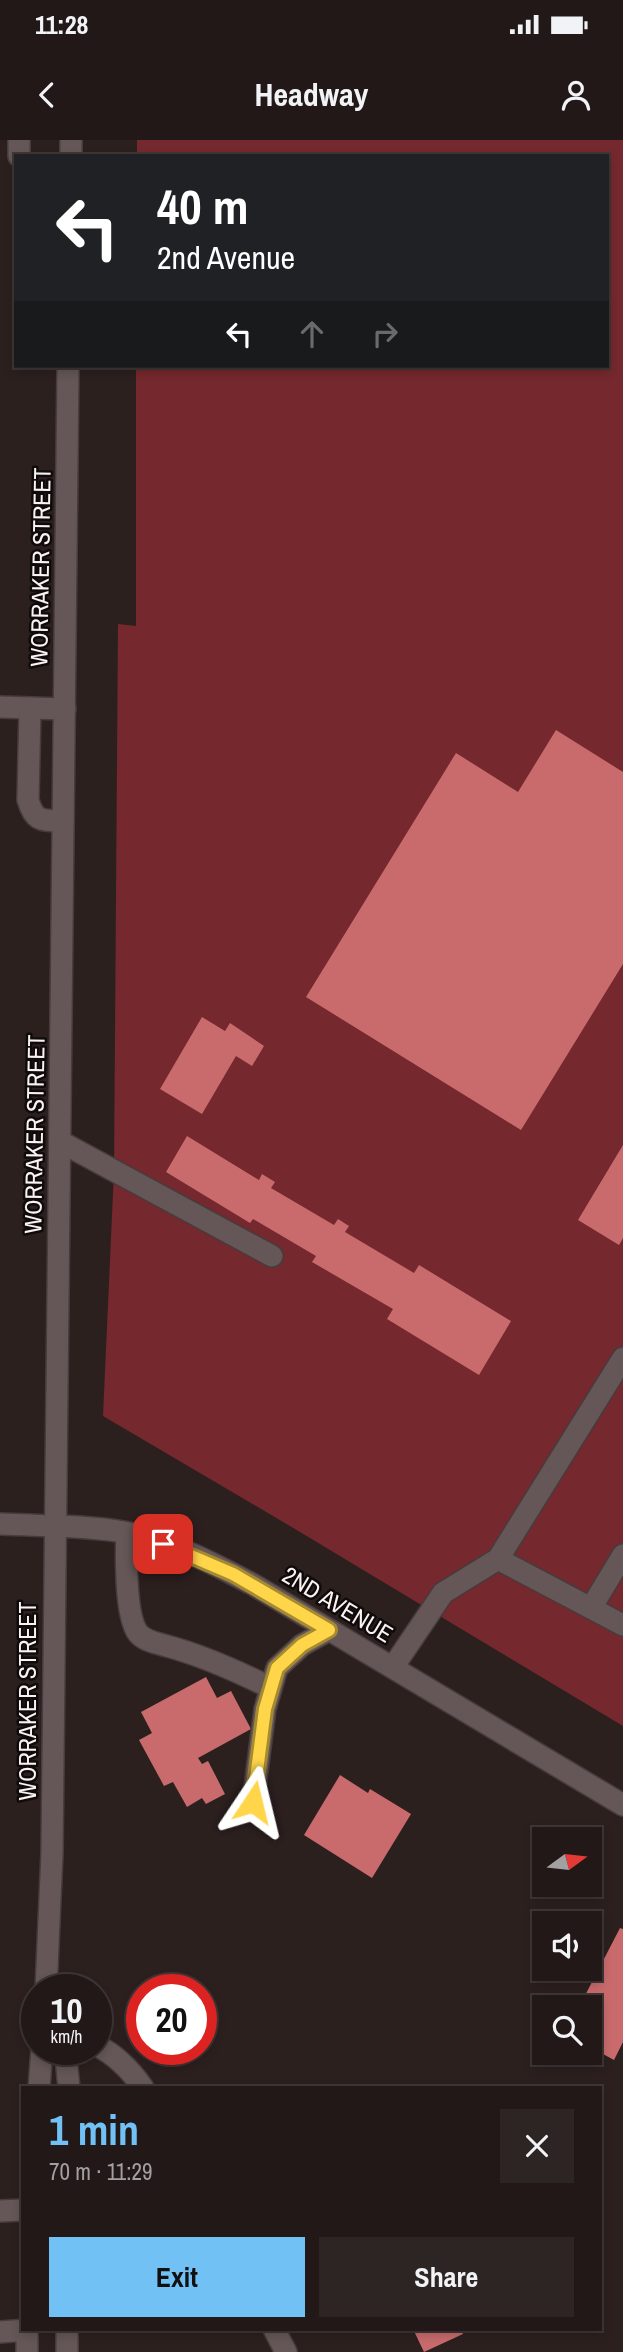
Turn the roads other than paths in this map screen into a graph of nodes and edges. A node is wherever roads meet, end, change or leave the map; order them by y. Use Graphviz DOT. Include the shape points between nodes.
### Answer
graph roads {
  1 [pos="68,368"];
  2 [pos="0,707"];
  3 [pos="30,708"];
  4 [pos="65,709"];
  5 [pos="63,821"];
  6 [pos="61,1142"];
  7 [pos="272,1256"];
  8 [pos="623,1358"];
  9 [pos="0,1524"];
  10 [pos="54,1527"];
  11 [pos="127,1533"];
  12 [pos="623,1555"];
  13 [pos="498,1559"];
  14 [pos="591,1608"];
  15 [pos="623,1625"];
  16 [pos="329,1630"];
  17 [pos="393,1667"];
  18 [pos="271,1688"];
  19 [pos="253,1802"];
  20 [pos="623,1805"];
  21 [pos="51,1903"];
  22 [pos="47,1974"];
  23 [pos="58,1974"];
  24 [pos="112,2055"];
  25 [pos="41,2065"];
  26 [pos="67,2065"];
  27 [pos="39,2086"];
  28 [pos="69,2086"];
  29 [pos="142,2086"];
  30 [pos="21,2210"];
  31 [pos="0,2211"];
  32 [pos="21,2330"];
  33 [pos="27,2331"];
  34 [pos="67,2331"];
  35 [pos="275,2331"];
  36 [pos="0,2332"];
  37 [pos="27,2352"];
  38 [pos="67,2352"];
  39 [pos="286,2352"];
  1 -- 4 [label="street, WORRAKER STREET"];
  2 -- 3 [label="street"];
  3 -- 4 [label="street"];
  3 -- 5 [label="street" via="28,800 40,820"];
  4 -- 5 [label="street, WORRAKER STREET"];
  5 -- 6 [label="street, WORRAKER STREET"];
  6 -- 7 [label="street"];
  6 -- 10 [label="street, WORRAKER STREET"];
  8 -- 13 [label="street"];
  9 -- 10 [label="street, 2ND AVENUE"];
  10 -- 11 [label="street, 2ND AVENUE"];
  10 -- 21 [label="street, WORRAKER STREET"];
  11 -- 16 [label="street, 2ND AVENUE" via="213,1563"];
  11 -- 18 [label="street" via="125,1570 137,1633"];
  12 -- 14 [label="street"];
  13 -- 14 [label="street"];
  13 -- 17 [label="street" via="443,1593"];
  14 -- 15 [label="street"];
  16 -- 17 [label="street, 2ND AVENUE"];
  16 -- 18 [label="street" via="302,1645 277,1668"];
  17 -- 20 [label="street, 2ND AVENUE"];
  18 -- 19 [label="street"];
  21 -- 22 [label="street, WORRAKER STREET"];
  21 -- 23 [label="street, WORRAKER STREET"];
  24 -- 29 [label="street"];
  25 -- 27 [label="street"];
  26 -- 28 [label="street"];
  30 -- 31 [label="street"];
  32 -- 36 [label="street"];
  33 -- 37 [label="street"];
  34 -- 38 [label="street"];
  35 -- 39 [label="street"];
}
